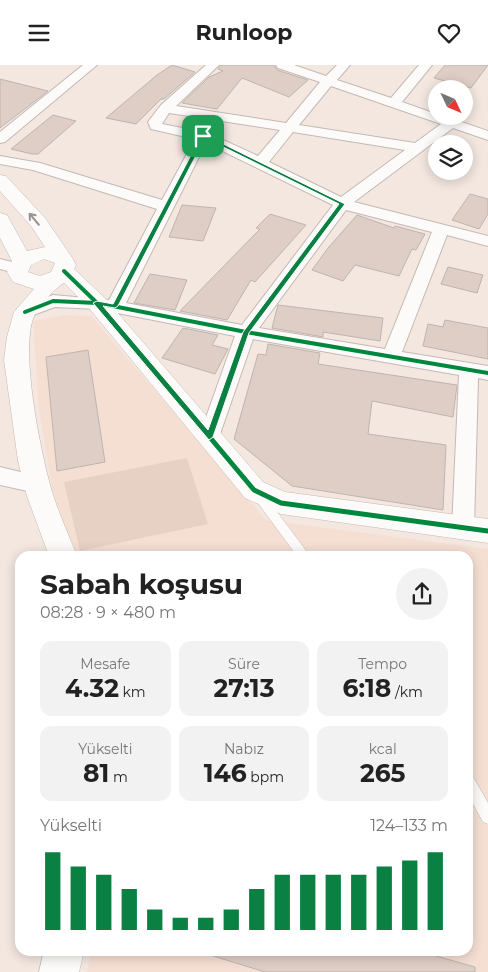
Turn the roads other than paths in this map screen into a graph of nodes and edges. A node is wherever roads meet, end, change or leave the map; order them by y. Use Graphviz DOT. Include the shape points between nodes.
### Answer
graph roads {
  1 [pos="91,65"];
  2 [pos="213,65"];
  3 [pos="282,65"];
  4 [pos="344,65"];
  5 [pos="426,65"];
  6 [pos="328,81"];
  7 [pos="393,103"];
  8 [pos="166,108"];
  9 [pos="428,115"];
  10 [pos="447,125"];
  11 [pos="456,125"];
  12 [pos="289,127"];
  13 [pos="203,136"];
  14 [pos="488,136"];
  15 [pos="0,139"];
  16 [pos="417,148"];
  17 [pos="0,160"];
  18 [pos="260,163"];
  19 [pos="0,181"];
  20 [pos="342,204"];
  21 [pos="167,207"];
  22 [pos="0,219"];
  23 [pos="441,229"];
  24 [pos="488,241"];
  25 [pos="15,268"];
  26 [pos="60,270"];
  27 [pos="106,305"];
  28 [pos="25,312"];
  29 [pos="246,332"];
  30 [pos="391,357"];
  31 [pos="479,371"];
  32 [pos="209,437"];
  33 [pos="0,476"];
  34 [pos="37,484"];
  35 [pos="254,490"];
  36 [pos="463,528"];
  37 [pos="488,531"];
  38 [pos="61,551"];
  39 [pos="300,551"];
  40 [pos="473,791"];
  41 [pos="488,817"];
  42 [pos="63,956"];
  43 [pos="59,972"];
  1 -- 15 [label="street"];
  2 -- 8 [label="street"];
  3 -- 6 [label="street"];
  4 -- 6 [label="street"];
  5 -- 7 [label="street"];
  6 -- 7 [label="street"];
  6 -- 12 [label="street"];
  7 -- 9 [label="street"];
  8 -- 12 [label="street"];
  8 -- 13 [label="street" via="156,125 162,129"];
  10 -- 16 [label="street"];
  11 -- 14 [label="street"];
  12 -- 16 [label="street"];
  12 -- 18 [label="street"];
  13 -- 18 [label="street"];
  13 -- 21 [label="street"];
  16 -- 20 [label="street"];
  17 -- 21 [label="street" via="35,165"];
  18 -- 20 [label="street"];
  26 -- 19 [label="street, one-way" via="38,223"];
  20 -- 23 [label="street"];
  20 -- 29 [label="street"];
  21 -- 27 [label="street"];
  22 -- 25 [label="street"];
  23 -- 24 [label="street"];
  23 -- 30 [label="street"];
  25 -- 26 [label="street" via="36,283"];
  25 -- 26 [label="street" via="40,253 51,253"];
  25 -- 28 [label="street"];
  26 -- 27 [label="street"];
  26 -- 28 [label="street"];
  27 -- 28 [label="street" via="53,301"];
  27 -- 29 [label="street"];
  27 -- 32 [label="street"];
  28 -- 34 [label="street" via="16,360"];
  29 -- 30 [label="street"];
  29 -- 32 [label="street"];
  30 -- 31 [label="street"];
  31 -- 36 [label="street"];
  32 -- 35 [label="street"];
  33 -- 34 [label="street"];
  34 -- 38 [label="street"];
  35 -- 36 [label="street" via="281,503"];
  35 -- 39 [label="lane"];
  36 -- 37 [label="street"];
  40 -- 41 [label="lane"];
  42 -- 43 [label="street"];
}
